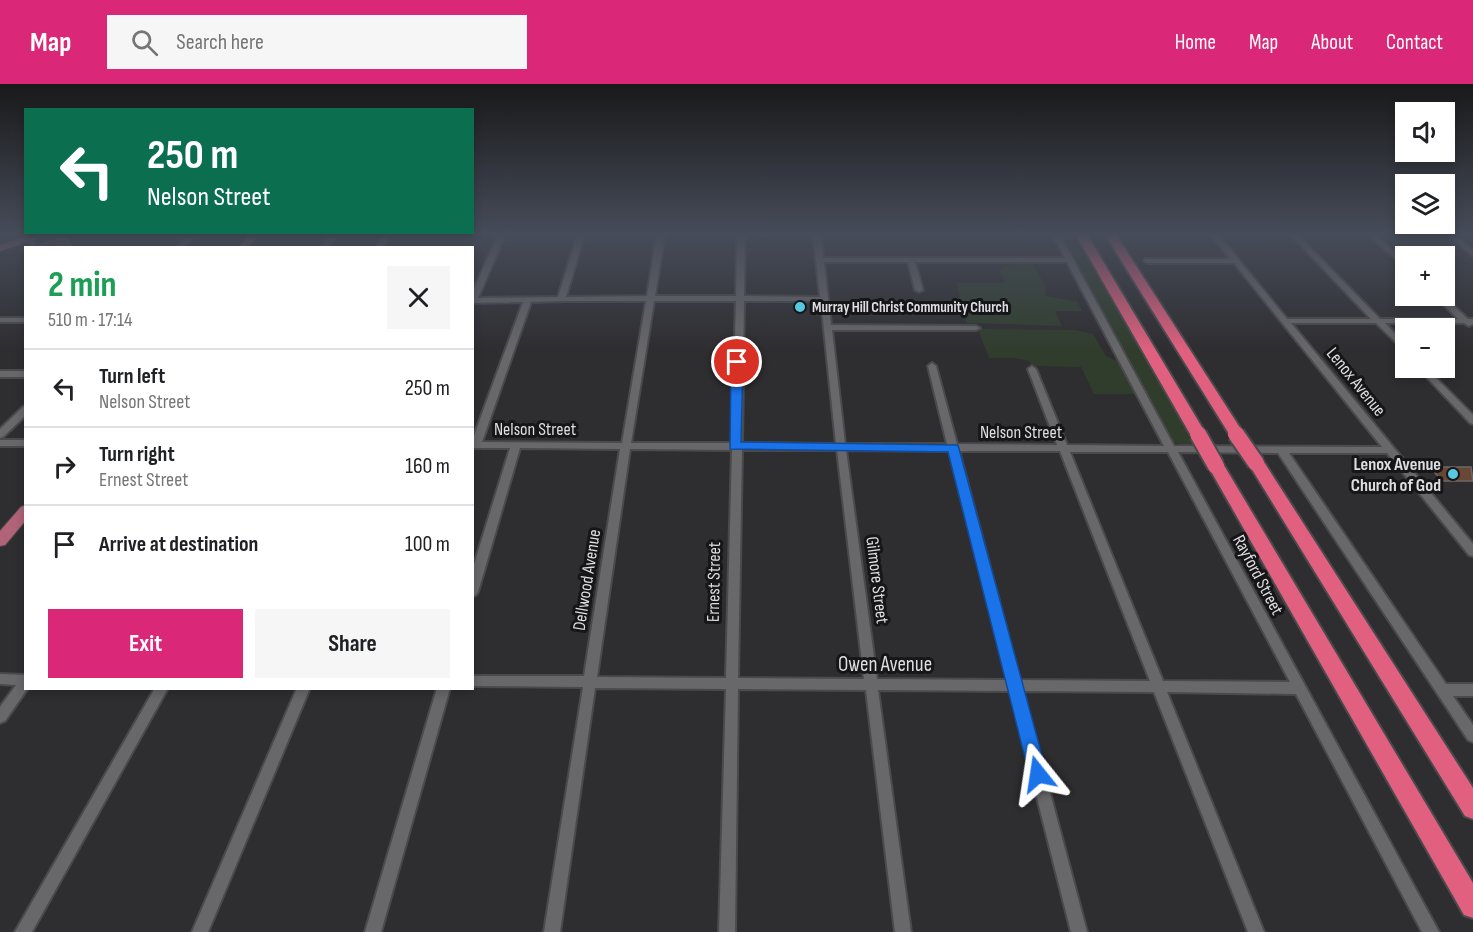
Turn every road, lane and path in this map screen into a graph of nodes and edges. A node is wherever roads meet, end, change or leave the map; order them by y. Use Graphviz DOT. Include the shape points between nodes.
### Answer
graph roads {
  1 [pos="486,273"];
  2 [pos="570,273"];
  3 [pos="654,273"];
  4 [pos="740,273"];
  5 [pos="822,273"];
  6 [pos="914,273"];
  7 [pos="1076,273"];
  8 [pos="1134,273"];
  9 [pos="1136,273"];
  10 [pos="1245,273"];
  11 [pos="1330,273"];
  12 [pos="1101,274"];
  13 [pos="1143,287"];
  14 [pos="919,290"];
  15 [pos="650,298"];
  16 [pos="739,298"];
  17 [pos="474,299"];
  18 [pos="825,299"];
  19 [pos="561,300"];
  20 [pos="474,301"];
  21 [pos="527,301"];
  22 [pos="1451,306"];
  23 [pos="0,320"];
  24 [pos="24,320"];
  25 [pos="1285,321"];
  26 [pos="1377,321"];
  27 [pos="1471,323"];
  28 [pos="828,327"];
  29 [pos="976,328"];
  30 [pos="1395,339"];
  31 [pos="932,366"];
  32 [pos="1032,369"];
  33 [pos="0,374"];
  34 [pos="24,374"];
  35 [pos="1432,378"];
  36 [pos="24,411"];
  37 [pos="1473,421"];
  38 [pos="0,435"];
  39 [pos="0,443"];
  40 [pos="24,443"];
  41 [pos="474,445"];
  42 [pos="516,445"];
  43 [pos="626,445"];
  44 [pos="735,446"];
  45 [pos="841,447"];
  46 [pos="953,448"];
  47 [pos="1062,448"];
  48 [pos="1170,448"];
  49 [pos="1281,449"];
  50 [pos="1390,450"];
  51 [pos="24,512"];
  52 [pos="0,541"];
  53 [pos="1473,552"];
  54 [pos="474,585"];
  55 [pos="0,679"];
  56 [pos="24,680"];
  57 [pos="474,681"];
  58 [pos="590,682"];
  59 [pos="24,683"];
  60 [pos="731,683"];
  61 [pos="872,683"];
  62 [pos="1014,684"];
  63 [pos="1158,687"];
  64 [pos="1298,688"];
  65 [pos="161,690"];
  66 [pos="303,690"];
  67 [pos="443,690"];
  68 [pos="1442,690"];
  69 [pos="1473,690"];
  70 [pos="0,717"];
  71 [pos="1473,736"];
  72 [pos="1473,808"];
  73 [pos="1473,906"];
  74 [pos="23,932"];
  75 [pos="200,932"];
  76 [pos="373,932"];
  77 [pos="552,932"];
  78 [pos="727,932"];
  79 [pos="903,932"];
  80 [pos="1079,932"];
  81 [pos="1256,932"];
  82 [pos="1431,932"];
  1 -- 17 [label="street"];
  2 -- 19 [label="street"];
  3 -- 15 [label="street, Dellwood Avenue"];
  4 -- 16 [label="street, Ernest Street"];
  5 -- 18 [label="street, Gilmore Street"];
  6 -- 14 [label="street"];
  7 -- 48 [label="street, Rayford Street"];
  8 -- 13 [label="highway"];
  9 -- 13 [label="highway"];
  10 -- 25 [label="street, Lenox Avenue"];
  11 -- 26 [label="street"];
  12 -- 73 [label="highway, bridge"];
  13 -- 72 [label="highway, bridge"];
  15 -- 16 [label="street"];
  15 -- 19 [label="street"];
  15 -- 43 [label="street, Dellwood Avenue"];
  16 -- 18 [label="street"];
  16 -- 44 [label="street, Ernest Street"];
  18 -- 28 [label="street, Gilmore Street"];
  19 -- 21 [label="street"];
  20 -- 21 [label="street"];
  21 -- 41 [label="street"];
  22 -- 27 [label="street"];
  23 -- 24 [label="street"];
  25 -- 26 [label="street"];
  25 -- 50 [label="street, Lenox Avenue"];
  26 -- 27 [label="street"];
  26 -- 30 [label="street"];
  28 -- 29 [label="street"];
  28 -- 45 [label="street, Gilmore Street"];
  31 -- 46 [label="street"];
  32 -- 47 [label="street"];
  33 -- 34 [label="street"];
  35 -- 37 [label="street"];
  36 -- 38 [label="street"];
  39 -- 40 [label="street"];
  41 -- 42 [label="street, Nelson Street"];
  42 -- 43 [label="street, Nelson Street"];
  42 -- 54 [label="street"];
  43 -- 44 [label="street, Nelson Street"];
  43 -- 58 [label="street, Dellwood Avenue"];
  44 -- 45 [label="street, Nelson Street"];
  44 -- 60 [label="street, Ernest Street"];
  45 -- 46 [label="street, Nelson Street"];
  45 -- 61 [label="street, Gilmore Street"];
  46 -- 47 [label="street, Nelson Street"];
  46 -- 62 [label="street"];
  47 -- 48 [label="street, Nelson Street"];
  47 -- 63 [label="street"];
  48 -- 49 [label="street, Nelson Street"];
  48 -- 64 [label="street, Rayford Street"];
  49 -- 50 [label="street, Nelson Street"];
  49 -- 68 [label="street"];
  50 -- 53 [label="street, Lenox Avenue"];
  51 -- 52 [label="main road"];
  55 -- 56 [label="street"];
  57 -- 58 [label="street, Owen Avenue"];
  58 -- 60 [label="street, Owen Avenue"];
  58 -- 77 [label="street, Dellwood Avenue"];
  59 -- 70 [label="street"];
  60 -- 61 [label="street, Owen Avenue"];
  60 -- 78 [label="street, Ernest Street"];
  61 -- 62 [label="street, Owen Avenue"];
  61 -- 79 [label="street, Gilmore Street"];
  62 -- 63 [label="street, Owen Avenue"];
  62 -- 80 [label="street"];
  63 -- 64 [label="street, Owen Avenue"];
  63 -- 81 [label="street"];
  64 -- 82 [label="street, Rayford Street"];
  65 -- 74 [label="street"];
  66 -- 75 [label="street"];
  67 -- 76 [label="street"];
  68 -- 69 [label="street"];
  68 -- 71 [label="street"];
}
